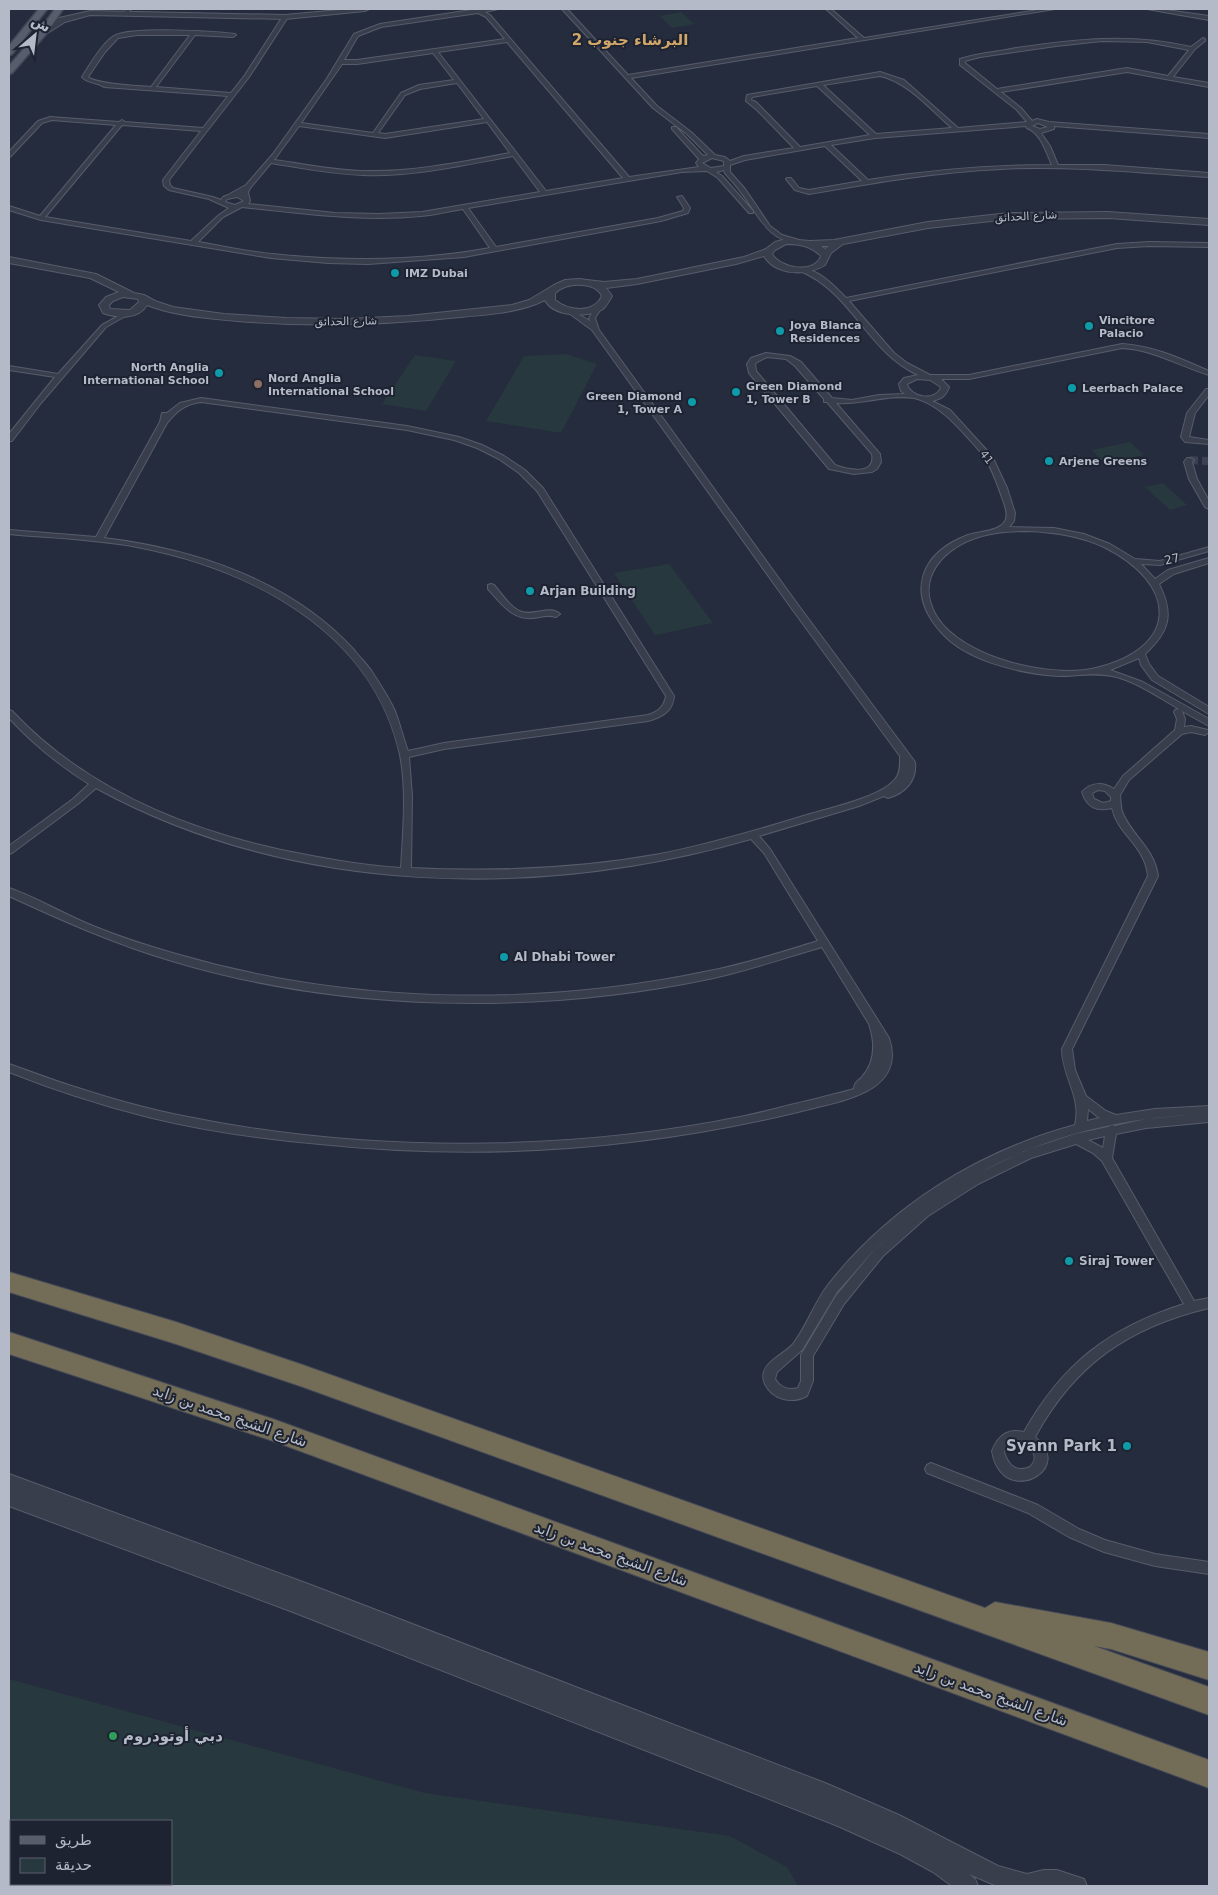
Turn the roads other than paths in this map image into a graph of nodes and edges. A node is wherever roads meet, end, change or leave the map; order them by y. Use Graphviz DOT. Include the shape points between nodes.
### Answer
graph roads {
  1 [pos="44,9"];
  2 [pos="59,9"];
  3 [pos="82,9"];
  4 [pos="365,9"];
  5 [pos="564,9"];
  6 [pos="828,9"];
  7 [pos="1052,9"];
  8 [pos="1150,9"];
  9 [pos="127,11"];
  10 [pos="491,11"];
  11 [pos="104,13"];
  12 [pos="285,17"];
  13 [pos="1209,18"];
  14 [pos="43,32"];
  15 [pos="193,34"];
  16 [pos="233,35"];
  17 [pos="862,39"];
  18 [pos="508,40"];
  19 [pos="1203,40"];
  20 [pos="1192,49"];
  21 [pos="435,50"];
  22 [pos="9,52"];
  23 [pos="340,62"];
  24 [pos="9,70"];
  25 [pos="627,77"];
  26 [pos="1170,77"];
  27 [pos="458,81"];
  28 [pos="818,84"];
  29 [pos="1209,85"];
  30 [pos="153,88"];
  31 [pos="997,91"];
  32 [pos="232,95"];
  33 [pos="655,107"];
  34 [pos="1019,109"];
  35 [pos="490,120"];
  36 [pos="122,122"];
  37 [pos="298,124"];
  38 [pos="1047,126"];
  39 [pos="1032,127"];
  40 [pos="956,129"];
  41 [pos="205,130"];
  42 [pos="374,135"];
  43 [pos="875,136"];
  44 [pos="1209,136"];
  45 [pos="826,144"];
  46 [pos="1048,146"];
  47 [pos="798,148"];
  48 [pos="515,154"];
  49 [pos="9,155"];
  50 [pos="713,156"];
  51 [pos="271,161"];
  52 [pos="700,161"];
  53 [pos="726,163"];
  54 [pos="1055,166"];
  55 [pos="706,169"];
  56 [pos="682,170"];
  57 [pos="783,172"];
  58 [pos="1209,175"];
  59 [pos="627,179"];
  60 [pos="866,182"];
  61 [pos="248,186"];
  62 [pos="545,194"];
  63 [pos="677,194"];
  64 [pos="201,196"];
  65 [pos="229,196"];
  66 [pos="243,202"];
  67 [pos="223,204"];
  68 [pos="9,208"];
  69 [pos="465,208"];
  70 [pos="221,216"];
  71 [pos="41,218"];
  72 [pos="1209,222"];
  73 [pos="844,241"];
  74 [pos="797,242"];
  75 [pos="193,243"];
  76 [pos="811,244"];
  77 [pos="1209,245"];
  78 [pos="771,249"];
  79 [pos="495,250"];
  80 [pos="825,254"];
  81 [pos="9,260"];
  82 [pos="736,261"];
  83 [pos="772,262"];
  84 [pos="820,264"];
  85 [pos="800,269"];
  86 [pos="821,278"];
  87 [pos="107,282"];
  88 [pos="631,282"];
  89 [pos="593,284"];
  90 [pos="550,292"];
  91 [pos="130,294"];
  92 [pos="608,296"];
  93 [pos="110,298"];
  94 [pos="143,299"];
  95 [pos="844,300"];
  96 [pos="523,305"];
  97 [pos="556,306"];
  98 [pos="599,307"];
  99 [pos="169,308"];
  100 [pos="106,311"];
  101 [pos="569,311"];
  102 [pos="130,313"];
  103 [pos="104,326"];
  104 [pos="596,330"];
  105 [pos="903,364"];
  106 [pos="9,368"];
  107 [pos="1209,373"];
  108 [pos="60,376"];
  109 [pos="930,377"];
  110 [pos="970,377"];
  111 [pos="905,382"];
  112 [pos="1209,391"];
  113 [pos="943,393"];
  114 [pos="913,396"];
  115 [pos="879,397"];
  116 [pos="922,398"];
  117 [pos="827,400"];
  118 [pos="852,402"];
  119 [pos="947,412"];
  120 [pos="839,413"];
  121 [pos="9,439"];
  122 [pos="1209,442"];
  123 [pos="1190,460"];
  124 [pos="1209,507"];
  125 [pos="1011,513"];
  126 [pos="1029,528"];
  127 [pos="1004,529"];
  128 [pos="9,534"];
  129 [pos="99,539"];
  130 [pos="1209,549"];
  131 [pos="1209,560"];
  132 [pos="1133,561"];
  133 [pos="1154,583"];
  134 [pos="490,587"];
  135 [pos="556,614"];
  136 [pos="1141,652"];
  137 [pos="1099,670"];
  138 [pos="1209,710"];
  139 [pos="1178,712"];
  140 [pos="9,713"];
  141 [pos="1207,728"];
  142 [pos="1179,731"];
  143 [pos="403,751"];
  144 [pos="1126,778"];
  145 [pos="98,785"];
  146 [pos="1100,787"];
  147 [pos="1115,798"];
  148 [pos="1098,806"];
  149 [pos="1120,818"];
  150 [pos="757,834"];
  151 [pos="9,851"];
  152 [pos="402,871"];
  153 [pos="9,892"];
  154 [pos="824,943"];
  155 [pos="9,1068"];
  156 [pos="1082,1099"];
  157 [pos="1209,1110"];
  158 [pos="1209,1118"];
  159 [pos="1114,1124"];
  160 [pos="1078,1132"];
  161 [pos="1106,1158"];
  162 [pos="9,1282"];
  163 [pos="1209,1303"];
  164 [pos="1191,1306"];
  165 [pos="9,1343"];
  166 [pos="1027,1439"];
  167 [pos="931,1469"];
  168 [pos="9,1482"];
  169 [pos="9,1498"];
  170 [pos="1209,1568"];
  171 [pos="948,1608"];
  172 [pos="1209,1666"];
  173 [pos="1209,1701"];
  174 [pos="1209,1774"];
  175 [pos="1026,1885"];
  176 [pos="968,1886"];
  177 [pos="1077,1886"];
  1 -- 22 [label="main road"];
  2 -- 14 [label="main road"];
  3 -- 11 [label="street"];
  4 -- 12 [label="street"];
  5 -- 25 [label="street"];
  6 -- 17 [label="street"];
  7 -- 17 [label="street"];
  8 -- 13 [label="street"];
  9 -- 11 [label="street"];
  9 -- 12 [label="street"];
  10 -- 18 [label="street"];
  10 -- 23 [label="street" via="366,30 353,38"];
  11 -- 14 [label="street" via="68,18"];
  12 -- 32 [label="street"];
  14 -- 24 [label="main road"];
  15 -- 16 [label="street"];
  15 -- 30 [label="street"];
  15 -- 30 [label="street" via="120,35 80,78 81,81"];
  17 -- 25 [label="street"];
  18 -- 21 [label="street"];
  18 -- 59 [label="street"];
  19 -- 20 [label="street"];
  20 -- 26 [label="street"];
  20 -- 31 [label="street" via="1149,40 1102,38 966,62 972,72"];
  21 -- 23 [label="street"];
  21 -- 27 [label="street"];
  23 -- 37 [label="street"];
  25 -- 33 [label="street"];
  26 -- 29 [label="street"];
  26 -- 31 [label="street" via="1119,70"];
  27 -- 35 [label="street"];
  27 -- 42 [label="street" via="419,87 403,94"];
  28 -- 40 [label="street" via="888,75 906,86"];
  28 -- 43 [label="street"];
  28 -- 47 [label="street" via="772,92 752,100"];
  30 -- 32 [label="street"];
  31 -- 34 [label="street"];
  32 -- 41 [label="street"];
  33 -- 50 [label="street"];
  33 -- 52 [label="street"];
  34 -- 38 [label="street"];
  34 -- 39 [label="street"];
  35 -- 42 [label="street" via="402,134"];
  35 -- 48 [label="street"];
  36 -- 41 [label="street"];
  36 -- 49 [label="street" via="48,118"];
  36 -- 71 [label="street"];
  37 -- 42 [label="street"];
  37 -- 51 [label="street"];
  38 -- 39 [label="street"];
  38 -- 39 [label="street"];
  38 -- 44 [label="street"];
  38 -- 46 [label="street"];
  39 -- 40 [label="street"];
  39 -- 46 [label="street"];
  40 -- 43 [label="street"];
  41 -- 64 [label="street" via="168,176 166,183 170,189"];
  43 -- 45 [label="street"];
  45 -- 47 [label="street"];
  45 -- 60 [label="street"];
  46 -- 54 [label="street"];
  47 -- 53 [label="street"];
  48 -- 51 [label="street" via="424,170 378,174"];
  48 -- 62 [label="street"];
  50 -- 52 [label="street"];
  50 -- 53 [label="street"];
  51 -- 61 [label="street"];
  52 -- 55 [label="street"];
  52 -- 56 [label="street"];
  53 -- 55 [label="street" via="716,170"];
  53 -- 74 [label="street" via="729,174 772,232"];
  54 -- 58 [label="street"];
  54 -- 60 [label="street" via="947,171"];
  55 -- 56 [label="street"];
  55 -- 78 [label="street" via="720,176 770,233"];
  56 -- 59 [label="street"];
  57 -- 60 [label="street" via="797,189 806,192"];
  59 -- 62 [label="street"];
  61 -- 65 [label="street"];
  61 -- 66 [label="street"];
  62 -- 69 [label="street"];
  63 -- 79 [label="street" via="692,208 686,216"];
  64 -- 65 [label="street"];
  64 -- 67 [label="street"];
  65 -- 66 [label="street"];
  65 -- 67 [label="street"];
  66 -- 67 [label="street"];
  66 -- 69 [label="street" via="357,216 422,214"];
  66 -- 70 [label="street"];
  67 -- 70 [label="street"];
  68 -- 71 [label="street"];
  69 -- 79 [label="street"];
  70 -- 75 [label="street"];
  71 -- 75 [label="street"];
  72 -- 73 [label="street, شارع الحدائق" via="1121,215 1030,215 955,221"];
  73 -- 76 [label="street, شارع الحدائق"];
  73 -- 80 [label="street"];
  74 -- 76 [label="street"];
  74 -- 78 [label="street" via="783,242"];
  75 -- 79 [label="street" via="271,256 348,262 432,259"];
  76 -- 80 [label="street"];
  77 -- 95 [label="street" via="1111,247"];
  78 -- 82 [label="street"];
  78 -- 83 [label="street" via="768,257"];
  80 -- 84 [label="street"];
  81 -- 87 [label="street" via="85,274"];
  82 -- 83 [label="street"];
  82 -- 88 [label="street"];
  83 -- 85 [label="street"];
  84 -- 85 [label="street"];
  84 -- 86 [label="street"];
  85 -- 86 [label="street"];
  86 -- 95 [label="street"];
  87 -- 91 [label="street"];
  87 -- 93 [label="street" via="112,292"];
  88 -- 89 [label="street"];
  88 -- 92 [label="street"];
  89 -- 90 [label="street" via="566,283"];
  89 -- 92 [label="street" via="605,290"];
  90 -- 96 [label="street"];
  90 -- 97 [label="street" via="550,301"];
  91 -- 93 [label="street"];
  91 -- 94 [label="street"];
  92 -- 98 [label="street"];
  93 -- 100 [label="street" via="104,305"];
  94 -- 99 [label="street"];
  94 -- 102 [label="street" via="144,305"];
  95 -- 105 [label="street"];
  96 -- 97 [label="street"];
  96 -- 99 [label="street, شارع الحدائق" via="448,316 345,322 243,318"];
  97 -- 101 [label="street"];
  98 -- 101 [label="street"];
  98 -- 104 [label="street" via="592,318"];
  99 -- 102 [label="street"];
  100 -- 102 [label="street"];
  100 -- 103 [label="street"];
  101 -- 104 [label="street"];
  102 -- 103 [label="street"];
  103 -- 108 [label="street"];
  104 -- 150 [label="street" via="910,762 911,776 902,789"];
  105 -- 109 [label="street"];
  105 -- 111 [label="street"];
  106 -- 108 [label="street"];
  107 -- 110 [label="street" via="1146,349 1118,345"];
  108 -- 121 [label="street"];
  109 -- 110 [label="street"];
  109 -- 111 [label="street" via="916,377"];
  109 -- 113 [label="street" via="942,383"];
  110 -- 113 [label="street"];
  111 -- 114 [label="street" via="905,391"];
  111 -- 115 [label="street"];
  112 -- 122 [label="street" via="1191,413 1185,437"];
  113 -- 116 [label="street"];
  113 -- 119 [label="street"];
  114 -- 115 [label="street"];
  114 -- 116 [label="street"];
  115 -- 118 [label="street"];
  116 -- 119 [label="street"];
  117 -- 118 [label="street"];
  117 -- 120 [label="street"];
  117 -- 120 [label="street" via="798,364 788,357 766,355 751,364 752,371 832,467 857,473 872,468 876,464 876,454"];
  118 -- 120 [label="street"];
  119 -- 125 [label="street, 41" via="993,463"];
  123 -- 124 [label="street" via="1193,479"];
  125 -- 126 [label="street"];
  125 -- 127 [label="street" via="1010,522"];
  126 -- 127 [label="street"];
  126 -- 132 [label="street" via="1086,537"];
  127 -- 137 [label="street" via="958,542 931,566 924,589 926,601 937,622 966,648 1000,663 1039,672"];
  128 -- 129 [label="street"];
  129 -- 143 [label="street" via="204,561 247,577 302,608 347,646 370,674 390,710"];
  129 -- 143 [label="street" via="164,422 175,408 190,401 230,402 448,436 481,447 516,465 545,497 669,693 670,702 659,714 648,718"];
  130 -- 132 [label="street, 27" via="1160,562"];
  131 -- 133 [label="street, 27" via="1171,572"];
  132 -- 133 [label="street"];
  133 -- 136 [label="street" via="1164,605 1164,617 1157,637"];
  134 -- 135 [label="street" via="519,615"];
  136 -- 137 [label="street" via="1129,660"];
  136 -- 138 [label="street" via="1145,665 1155,678"];
  137 -- 141 [label="street" via="1131,680"];
  139 -- 142 [label="street" via="1181,718"];
  140 -- 145 [label="street" via="41,744"];
  141 -- 142 [label="street"];
  142 -- 144 [label="street"];
  143 -- 152 [label="street" via="408,844"];
  144 -- 146 [label="street"];
  144 -- 147 [label="street"];
  145 -- 151 [label="street"];
  145 -- 152 [label="street" via="175,822 232,841 325,862"];
  146 -- 147 [label="street" via="1109,789"];
  146 -- 148 [label="street" via="1092,788 1086,795"];
  147 -- 148 [label="street" via="1106,807"];
  147 -- 149 [label="street"];
  148 -- 149 [label="street"];
  149 -- 156 [label="street" via="1151,860 1153,876 1066,1049 1066,1062"];
  150 -- 152 [label="street" via="665,856 583,868 489,874"];
  150 -- 154 [label="street"];
  153 -- 154 [label="street" via="94,931 194,963 308,986 385,996 522,999 628,989 707,976"];
  154 -- 155 [label="street" via="887,1044 888,1059 877,1079 871,1085 845,1095 680,1133 568,1144 457,1148 289,1137 130,1109"];
  156 -- 159 [label="street"];
  156 -- 160 [label="street" via="1083,1118"];
  157 -- 159 [label="street" via="1156,1113"];
  158 -- 159 [label="street"];
  159 -- 160 [label="street"];
  159 -- 161 [label="street"];
  160 -- 160 [label="street" via="1039,1139 985,1162 902,1216 862,1254 832,1290 796,1349 770,1370 772,1385 788,1394 804,1390 808,1383 807,1355 832,1309 865,1266 920,1215 1001,1166"];
  160 -- 161 [label="street"];
  161 -- 164 [label="street"];
  162 -- 171 [label="highway" via="303,1376"];
  163 -- 164 [label="street"];
  164 -- 166 [label="street" via="1149,1321 1114,1340 1078,1368 1050,1401"];
  165 -- 174 [label="highway, شارع الشيخ محمد بن زايد" via="273,1430"];
  167 -- 170 [label="street" via="1034,1509 1074,1533 1104,1546 1156,1560"];
  168 -- 175 [label="street" via="302,1589 822,1791 910,1830 982,1871"];
  169 -- 176 [label="street" via="292,1603 840,1817 911,1850"];
  171 -- 172 [label="highway" via="1089,1630"];
  171 -- 173 [label="highway"];
  175 -- 177 [label="street" via="1045,1879"];
}
